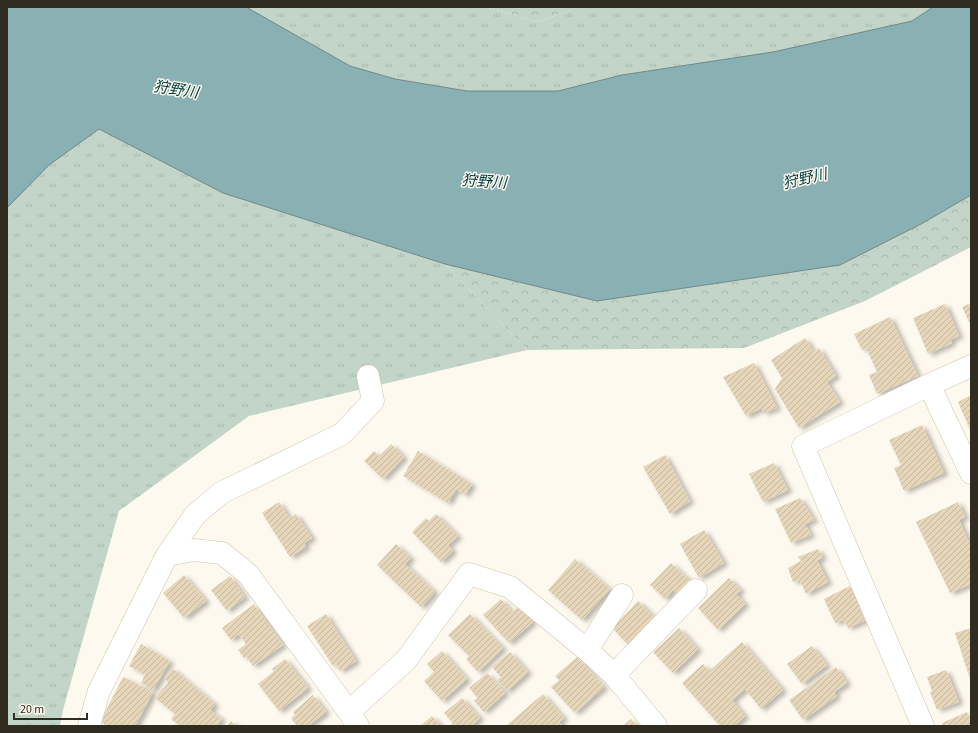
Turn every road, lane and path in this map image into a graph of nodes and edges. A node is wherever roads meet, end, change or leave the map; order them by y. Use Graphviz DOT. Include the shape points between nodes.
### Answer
graph roads {
  1 [pos="971,366"];
  2 [pos="368,376"];
  3 [pos="929,385"];
  4 [pos="971,473"];
  5 [pos="167,555"];
  6 [pos="696,590"];
  7 [pos="622,595"];
  8 [pos="587,650"];
  9 [pos="614,675"];
  10 [pos="354,719"];
  11 [pos="89,726"];
  12 [pos="656,726"];
  13 [pos="923,726"];
  1 -- 3 [label="street"];
  2 -- 5 [label="street" via="373,401 342,434 221,493 195,515"];
  3 -- 4 [label="street"];
  3 -- 13 [label="street" via="803,446"];
  5 -- 10 [label="street" via="194,550 222,553 248,574"];
  5 -- 11 [label="street" via="99,691"];
  6 -- 9 [label="street"];
  7 -- 8 [label="street"];
  8 -- 9 [label="street"];
  8 -- 10 [label="street" via="510,587 469,574 406,660"];
  9 -- 12 [label="street"];
}
